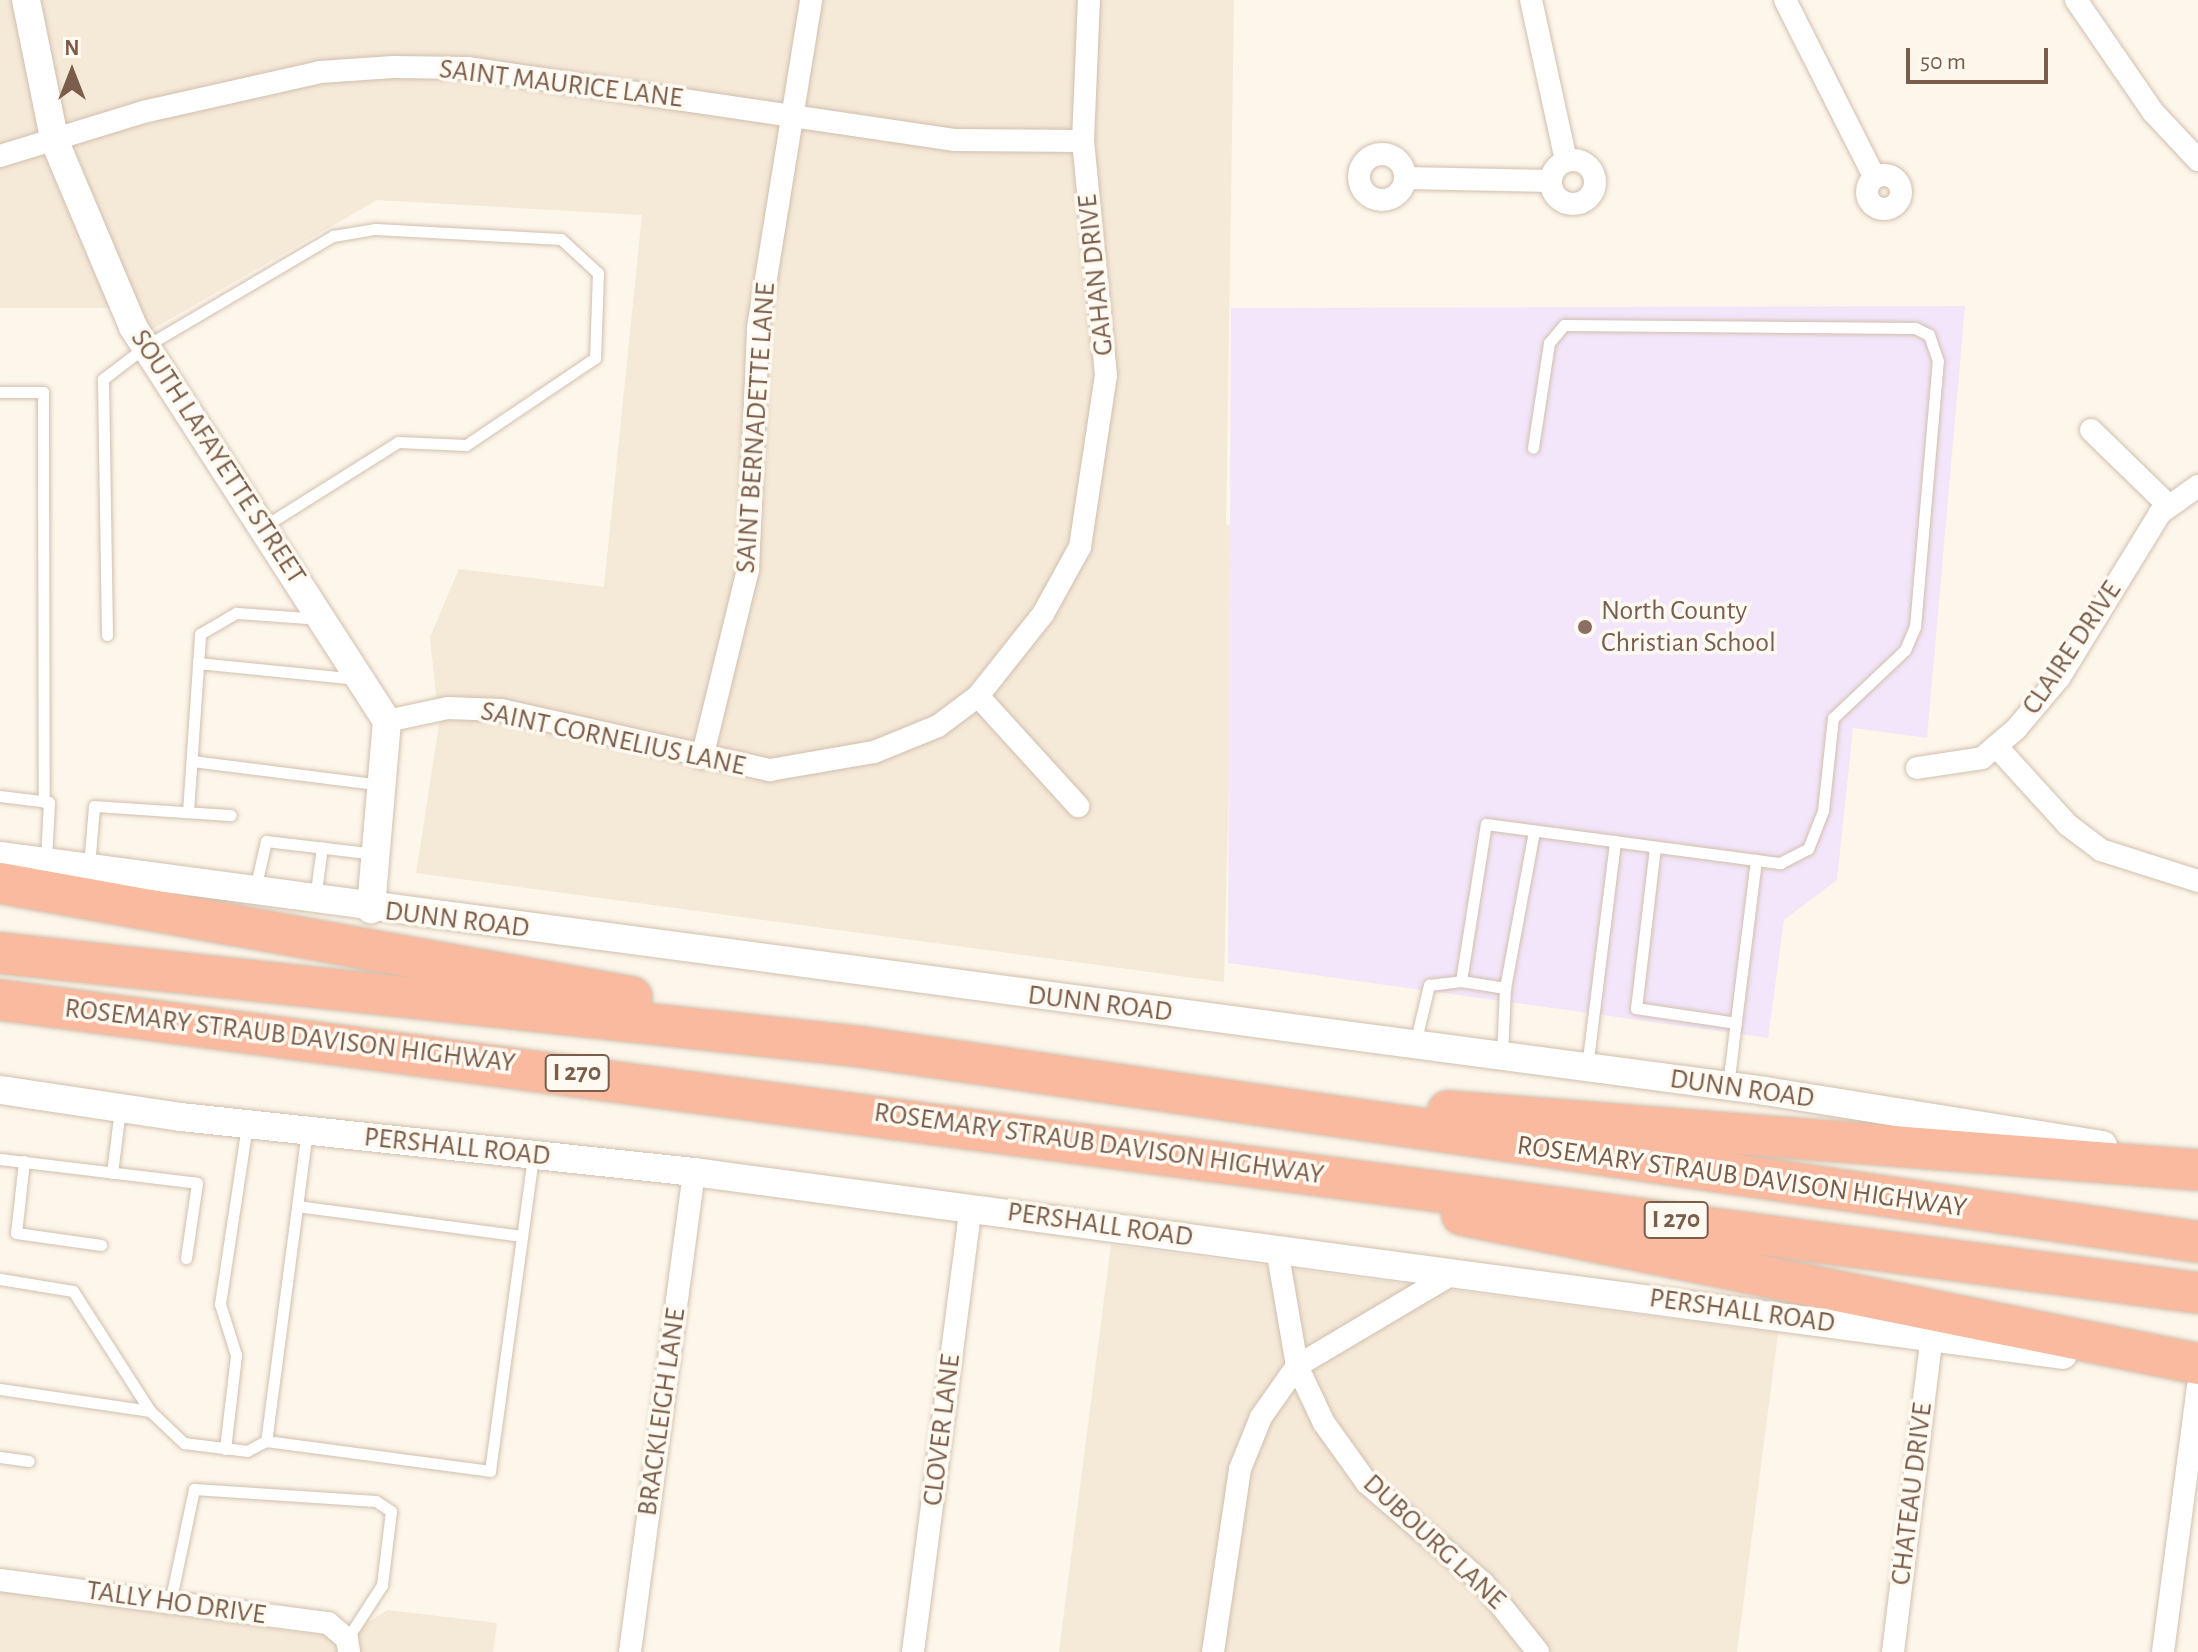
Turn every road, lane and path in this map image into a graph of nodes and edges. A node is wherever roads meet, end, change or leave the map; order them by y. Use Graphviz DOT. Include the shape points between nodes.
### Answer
graph roads {
  1 [pos="26,0"];
  2 [pos="811,0"];
  3 [pos="1089,0"];
  4 [pos="1531,0"];
  5 [pos="1785,0"];
  6 [pos="2076,0"];
  7 [pos="795,117"];
  8 [pos="1083,141"];
  9 [pos="55,142"];
  10 [pos="0,156"];
  11 [pos="2198,160"];
  12 [pos="1566,161"];
  13 [pos="1405,178"];
  14 [pos="1875,178"];
  15 [pos="1551,181"];
  16 [pos="146,346"];
  17 [pos="0,392"];
  18 [pos="2091,430"];
  19 [pos="1533,448"];
  20 [pos="2198,486"];
  21 [pos="2168,505"];
  22 [pos="263,527"];
  23 [pos="1080,547"];
  24 [pos="322,620"];
  25 [pos="107,635"];
  26 [pos="198,663"];
  27 [pos="360,679"];
  28 [pos="978,696"];
  29 [pos="387,721"];
  30 [pos="1996,746"];
  31 [pos="702,758"];
  32 [pos="192,761"];
  33 [pos="1917,768"];
  34 [pos="381,785"];
  35 [pos="0,796"];
  36 [pos="44,802"];
  37 [pos="1078,806"];
  38 [pos="188,812"];
  39 [pos="231,815"];
  40 [pos="1534,831"];
  41 [pos="1615,841"];
  42 [pos="322,847"];
  43 [pos="1655,847"];
  44 [pos="376,854"];
  45 [pos="0,856"];
  46 [pos="1756,860"];
  47 [pos="45,865"];
  48 [pos="88,870"];
  49 [pos="2198,881"];
  50 [pos="0,883"];
  51 [pos="254,893"];
  52 [pos="314,902"];
  53 [pos="371,909"];
  54 [pos="0,953"];
  55 [pos="1461,981"];
  56 [pos="1505,988"];
  57 [pos="0,1000"];
  58 [pos="1736,1023"];
  59 [pos="1415,1045"];
  60 [pos="862,1047"];
  61 [pos="1502,1056"];
  62 [pos="1587,1068"];
  63 [pos="1728,1086"];
  64 [pos="0,1090"];
  65 [pos="1224,1104"];
  66 [pos="120,1108"];
  67 [pos="247,1124"];
  68 [pos="307,1131"];
  69 [pos="1152,1153"];
  70 [pos="533,1155"];
  71 [pos="0,1159"];
  72 [pos="24,1161"];
  73 [pos="2198,1161"];
  74 [pos="2198,1170"];
  75 [pos="694,1172"];
  76 [pos="112,1173"];
  77 [pos="297,1206"];
  78 [pos="971,1208"];
  79 [pos="522,1236"];
  80 [pos="2198,1242"];
  81 [pos="101,1245"];
  82 [pos="1277,1249"];
  83 [pos="186,1258"];
  84 [pos="1455,1272"];
  85 [pos="0,1279"];
  86 [pos="2198,1293"];
  87 [pos="1932,1336"];
  88 [pos="2198,1364"];
  89 [pos="1297,1366"];
  90 [pos="2198,1373"];
  91 [pos="2198,1387"];
  92 [pos="0,1389"];
  93 [pos="150,1411"];
  94 [pos="266,1441"];
  95 [pos="225,1449"];
  96 [pos="0,1457"];
  97 [pos="29,1461"];
  98 [pos="0,1580"];
  99 [pos="170,1603"];
  100 [pos="348,1645"];
  101 [pos="630,1652"];
  102 [pos="913,1652"];
  103 [pos="1213,1652"];
  104 [pos="1538,1652"];
  105 [pos="1893,1652"];
  106 [pos="2163,1652"];
  1 -- 9 [label="street, SOUTH LAFAYETTE STREET"];
  2 -- 7 [label="street, SAINT BERNADETTE LANE"];
  3 -- 8 [label="street, GAHAN DRIVE"];
  4 -- 12 [label="street"];
  5 -- 14 [label="street"];
  6 -- 11 [label="street" via="2162,124"];
  7 -- 8 [label="street, SAINT MAURICE LANE" via="954,140"];
  7 -- 9 [label="street, SAINT MAURICE LANE" via="467,68 393,67 320,72 143,112"];
  7 -- 31 [label="street, SAINT BERNADETTE LANE" via="758,328 748,570"];
  8 -- 23 [label="street, GAHAN DRIVE" via="1106,375"];
  9 -- 10 [label="street, SAINT MAURICE LANE"];
  9 -- 16 [label="street, SOUTH LAFAYETTE STREET"];
  12 -- 15 [label="street"];
  12 -- 15 [label="street" via="1590,167 1593,191 1572,204 1556,197"];
  13 -- 15 [label="street"];
  16 -- 22 [label="street, SOUTH LAFAYETTE STREET"];
  16 -- 22 [label="lane" via="333,236 375,229 561,239 598,273 595,358 466,445 398,442"];
  16 -- 25 [label="lane" via="103,379"];
  17 -- 36 [label="lane" via="43,392"];
  18 -- 21 [label="street"];
  19 -- 46 [label="lane" via="1549,343 1564,325 1915,328 1929,335 1938,361 1915,627 1905,650 1833,718 1816,840 1780,863"];
  20 -- 21 [label="street, CLAIRE DRIVE"];
  21 -- 30 [label="street, CLAIRE DRIVE" via="2059,678"];
  22 -- 24 [label="street, SOUTH LAFAYETTE STREET"];
  23 -- 28 [label="street, SAINT CORNELIUS LANE" via="1043,614"];
  24 -- 26 [label="lane" via="236,613 200,634"];
  24 -- 27 [label="street, SOUTH LAFAYETTE STREET"];
  26 -- 27 [label="lane"];
  26 -- 32 [label="lane"];
  27 -- 29 [label="street, SOUTH LAFAYETTE STREET"];
  28 -- 31 [label="street, SAINT CORNELIUS LANE" via="938,726 816,767 770,770"];
  28 -- 37 [label="street"];
  29 -- 31 [label="street, SAINT CORNELIUS LANE" via="448,708 501,710"];
  29 -- 34 [label="street"];
  30 -- 33 [label="street, CLAIRE DRIVE" via="1982,758"];
  30 -- 49 [label="street" via="2068,825 2101,850"];
  32 -- 34 [label="lane"];
  32 -- 38 [label="lane"];
  34 -- 44 [label="street"];
  35 -- 36 [label="lane"];
  36 -- 47 [label="lane"];
  38 -- 39 [label="lane"];
  38 -- 48 [label="lane" via="94,806"];
  40 -- 41 [label="lane"];
  40 -- 55 [label="lane" via="1486,824"];
  40 -- 56 [label="lane"];
  41 -- 43 [label="lane"];
  41 -- 62 [label="lane"];
  42 -- 44 [label="lane"];
  42 -- 51 [label="lane" via="266,841"];
  42 -- 52 [label="lane"];
  43 -- 46 [label="lane"];
  43 -- 58 [label="lane" via="1636,1008"];
  44 -- 53 [label="street"];
  45 -- 47 [label="street, DUNN ROAD"];
  46 -- 58 [label="lane"];
  47 -- 48 [label="street, DUNN ROAD"];
  48 -- 51 [label="street, DUNN ROAD"];
  50 -- 60 [label="highway" via="626,996"];
  51 -- 52 [label="street, DUNN ROAD"];
  52 -- 53 [label="street, DUNN ROAD"];
  53 -- 59 [label="street, DUNN ROAD"];
  54 -- 60 [label="highway, ROSEMARY STRAUB DAVISON HIGHWAY / I 270"];
  55 -- 56 [label="lane"];
  55 -- 59 [label="lane" via="1429,985"];
  56 -- 61 [label="lane"];
  57 -- 69 [label="highway, ROSEMARY STRAUB DAVISON HIGHWAY / I 270"];
  58 -- 63 [label="lane"];
  59 -- 61 [label="street, DUNN ROAD"];
  60 -- 65 [label="highway, ROSEMARY STRAUB DAVISON HIGHWAY / I 270"];
  61 -- 62 [label="street, DUNN ROAD"];
  62 -- 63 [label="street, DUNN ROAD"];
  63 -- 73 [label="street, DUNN ROAD"];
  64 -- 66 [label="street, PERSHALL ROAD"];
  65 -- 74 [label="highway" via="1287,1100"];
  65 -- 80 [label="highway, ROSEMARY STRAUB DAVISON HIGHWAY / I 270"];
  66 -- 67 [label="street, PERSHALL ROAD"];
  66 -- 76 [label="lane"];
  67 -- 68 [label="street, PERSHALL ROAD"];
  67 -- 95 [label="lane" via="220,1304 236,1355"];
  68 -- 70 [label="street, PERSHALL ROAD"];
  68 -- 77 [label="lane"];
  69 -- 86 [label="highway, ROSEMARY STRAUB DAVISON HIGHWAY / I 270"];
  69 -- 88 [label="highway"];
  70 -- 75 [label="street, PERSHALL ROAD"];
  70 -- 79 [label="lane"];
  71 -- 72 [label="lane"];
  72 -- 76 [label="lane"];
  72 -- 81 [label="lane" via="16,1233"];
  75 -- 78 [label="street, PERSHALL ROAD"];
  75 -- 101 [label="street, BRACKLEIGH LANE"];
  76 -- 83 [label="lane" via="197,1183"];
  77 -- 79 [label="lane"];
  77 -- 94 [label="lane"];
  78 -- 82 [label="street, PERSHALL ROAD"];
  78 -- 102 [label="street, CLOVER LANE"];
  79 -- 94 [label="lane" via="490,1471"];
  82 -- 84 [label="street, PERSHALL ROAD"];
  82 -- 89 [label="street, DUBOURG LANE"];
  84 -- 87 [label="street, PERSHALL ROAD"];
  84 -- 89 [label="street"];
  85 -- 93 [label="lane" via="73,1291"];
  87 -- 90 [label="street, PERSHALL ROAD"];
  87 -- 105 [label="street, CHATEAU DRIVE"];
  89 -- 103 [label="street" via="1261,1417 1240,1469"];
  89 -- 104 [label="street, DUBOURG LANE" via="1324,1423 1367,1483 1483,1583"];
  91 -- 106 [label="street"];
  92 -- 93 [label="lane"];
  93 -- 95 [label="lane" via="184,1443"];
  94 -- 95 [label="lane" via="247,1451"];
  96 -- 97 [label="lane"];
  98 -- 99 [label="street, TALLY HO DRIVE"];
  99 -- 100 [label="street, TALLY HO DRIVE" via="328,1623"];
  99 -- 100 [label="lane" via="194,1489 376,1501 391,1511 382,1585"];
}
